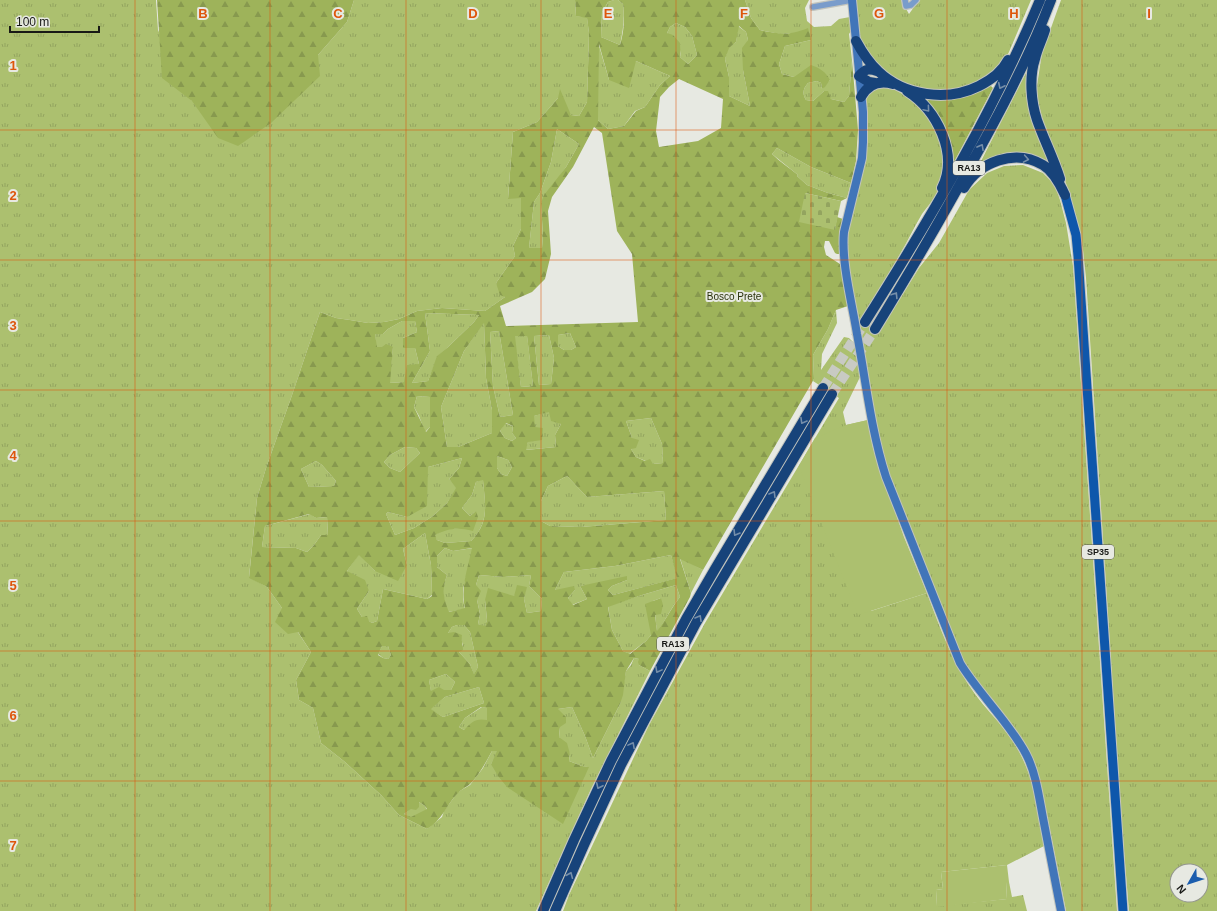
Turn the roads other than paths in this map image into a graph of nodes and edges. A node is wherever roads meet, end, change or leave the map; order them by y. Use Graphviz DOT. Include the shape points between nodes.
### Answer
graph roads {
  1 [pos="852,0"];
  2 [pos="905,0"];
  3 [pos="916,0"];
  4 [pos="1036,0"];
  5 [pos="1040,0"];
  6 [pos="1051,0"];
  7 [pos="1056,0"];
  8 [pos="813,7"];
  9 [pos="856,41"];
  10 [pos="877,71"];
  11 [pos="859,76"];
  12 [pos="875,83"];
  13 [pos="899,86"];
  14 [pos="861,97"];
  15 [pos="1065,195"];
  16 [pos="904,260"];
  17 [pos="914,265"];
  18 [pos="865,322"];
  19 [pos="875,328"];
  20 [pos="822,388"];
  21 [pos="832,394"];
  22 [pos="543,911"];
  23 [pos="555,911"];
  24 [pos="1062,911"];
  25 [pos="1123,911"];
  1 -- 8 [label="street"];
  1 -- 9 [label="main road"];
  2 -- 3 [label="street" via="906,6"];
  4 -- 13 [label="highway" via="1007,62 991,79 973,89 951,95 918,92"];
  5 -- 16 [label="highway, RA13, one-way" via="1019,49 965,156"];
  17 -- 6 [label="highway, RA13, one-way" via="987,136 1020,71"];
  7 -- 15 [label="highway" via="1034,60 1032,89 1036,119"];
  9 -- 10 [label="highway"];
  9 -- 11 [label="main road"];
  10 -- 11 [label="highway" via="868,69"];
  10 -- 13 [label="highway"];
  11 -- 12 [label="highway"];
  11 -- 14 [label="main road"];
  12 -- 13 [label="highway" via="887,82"];
  12 -- 14 [label="highway"];
  13 -- 16 [label="highway, one-way" via="923,104 937,123 947,161 944,185 918,229"];
  14 -- 24 [label="main road" via="863,150 844,232 844,244 850,295 877,447 886,477 960,663 973,684 1016,738 1031,765"];
  17 -- 15 [label="highway, one-way" via="936,236 967,183 993,162 1013,158 1043,165 1056,178"];
  15 -- 25 [label="main road, SP35" via="1076,235 1078,256"];
  16 -- 18 [label="highway, RA13"];
  19 -- 17 [label="highway, RA13, one-way"];
  20 -- 22 [label="highway, RA13, one-way" via="661,665 611,761"];
  23 -- 21 [label="highway, RA13, one-way" via="621,765 696,623"];
}
